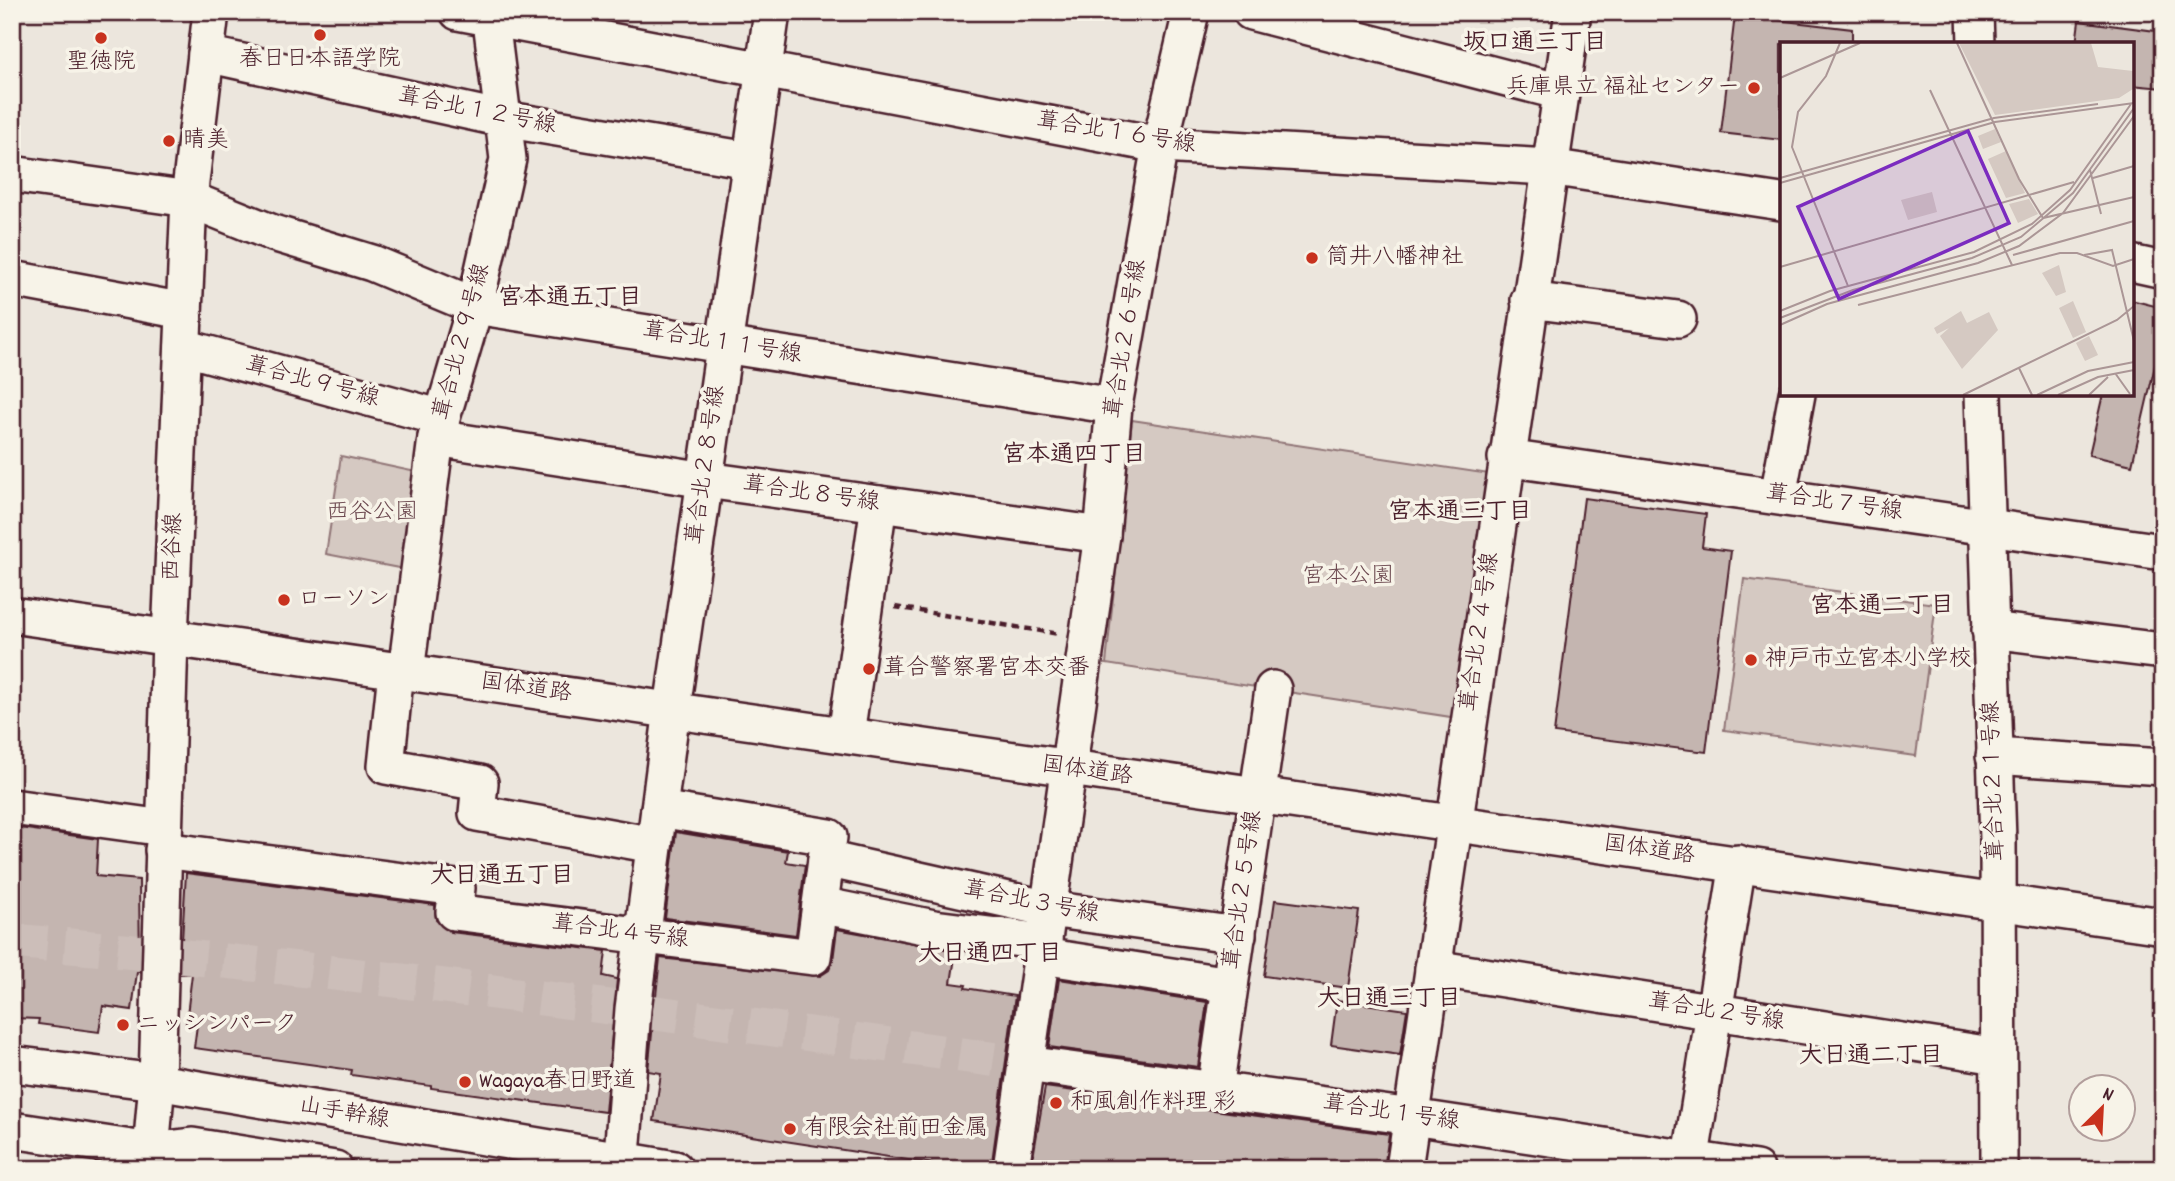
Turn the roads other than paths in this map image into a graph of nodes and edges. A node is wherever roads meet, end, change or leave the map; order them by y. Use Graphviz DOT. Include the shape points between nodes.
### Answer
graph roads {
  1 [pos="211,12"];
  2 [pos="772,12"];
  3 [pos="1191,12"];
  4 [pos="1251,12"];
  5 [pos="1573,12"];
  6 [pos="1975,12"];
  7 [pos="480,14"];
  8 [pos="1976,42"];
  9 [pos="206,54"];
  10 [pos="764,72"];
  11 [pos="1561,92"];
  12 [pos="503,119"];
  13 [pos="1160,145"];
  14 [pos="749,160"];
  15 [pos="1549,167"];
  16 [pos="12,174"];
  17 [pos="189,199"];
  18 [pos="1780,202"];
  19 [pos="2133,263"];
  20 [pos="2163,270"];
  21 [pos="12,279"];
  22 [pos="1530,300"];
  23 [pos="475,306"];
  24 [pos="184,311"];
  25 [pos="1678,319"];
  26 [pos="723,344"];
  27 [pos="183,347"];
  28 [pos="1797,396"];
  29 [pos="1983,396"];
  30 [pos="1114,406"];
  31 [pos="439,428"];
  32 [pos="1506,458"];
  33 [pos="706,480"];
  34 [pos="1778,496"];
  35 [pos="879,504"];
  36 [pos="1985,525"];
  37 [pos="1102,536"];
  38 [pos="2163,552"];
  39 [pos="12,615"];
  40 [pos="1990,630"];
  41 [pos="170,638"];
  42 [pos="2163,651"];
  43 [pos="401,672"];
  44 [pos="1273,689"];
  45 [pos="672,709"];
  46 [pos="846,735"];
  47 [pos="1994,756"];
  48 [pos="2163,767"];
  49 [pos="1070,770"];
  50 [pos="1258,796"];
  51 [pos="12,807"];
  52 [pos="659,809"];
  53 [pos="1454,823"];
  54 [pos="163,839"];
  55 [pos="654,845"];
  56 [pos="827,859"];
  57 [pos="1738,863"];
  58 [pos="1998,901"];
  59 [pos="820,905"];
  60 [pos="2163,926"];
  61 [pos="643,935"];
  62 [pos="1238,935"];
  63 [pos="1045,936"];
  64 [pos="1433,968"];
  65 [pos="1230,985"];
  66 [pos="1714,1013"];
  67 [pos="1998,1056"];
  68 [pos="12,1064"];
  69 [pos="1026,1064"];
  70 [pos="157,1082"];
  71 [pos="1215,1090"];
  72 [pos="1412,1117"];
  73 [pos="12,1130"];
  74 [pos="152,1160"];
  75 [pos="1689,1164"];
  76 [pos="621,1165"];
  77 [pos="335,1169"];
  78 [pos="675,1169"];
  79 [pos="1011,1169"];
  80 [pos="1404,1169"];
  81 [pos="1756,1169"];
  82 [pos="1999,1169"];
  1 -- 9 [label="street, 西谷線"];
  2 -- 10 [label="street, 葺合北２８号線"];
  3 -- 13 [label="street, 葺合北２６号線"];
  4 -- 11 [label="street"];
  5 -- 11 [label="street, 葺合北２４号線"];
  6 -- 8 [label="street"];
  7 -- 10 [label="street, 葺合北１６号線"];
  7 -- 12 [label="street, 葺合北２９号線"];
  9 -- 12 [label="street, 葺合北１２号線"];
  9 -- 17 [label="street, 西谷線"];
  10 -- 13 [label="street, 葺合北１６号線"];
  10 -- 14 [label="street, 葺合北２８号線"];
  11 -- 15 [label="street, 葺合北２４号線"];
  12 -- 14 [label="street, 葺合北１２号線"];
  12 -- 23 [label="street, 葺合北２９号線" via="508,159"];
  13 -- 15 [label="street, 葺合北１６号線"];
  13 -- 30 [label="street, 葺合北２６号線"];
  14 -- 26 [label="street, 葺合北２８号線"];
  15 -- 18 [label="street, 葺合北１６号線"];
  15 -- 22 [label="street, 葺合北２４号線"];
  16 -- 17 [label="street, 葺合北１１号線"];
  17 -- 23 [label="street, 葺合北１１号線" via="273,233 372,263"];
  17 -- 24 [label="street, 西谷線"];
  19 -- 20 [label="street"];
  21 -- 24 [label="street"];
  22 -- 25 [label="street"];
  22 -- 32 [label="street, 葺合北２４号線"];
  23 -- 26 [label="street, 葺合北１１号線"];
  23 -- 31 [label="street, 葺合北２９号線"];
  24 -- 27 [label="street, 西谷線"];
  26 -- 30 [label="street, 葺合北１１号線"];
  26 -- 33 [label="street, 葺合北２８号線"];
  27 -- 31 [label="street, 葺合北９号線"];
  27 -- 41 [label="street, 西谷線"];
  28 -- 34 [label="street"];
  29 -- 36 [label="street, 葺合北２１号線"];
  30 -- 37 [label="street, 葺合北２６号線"];
  31 -- 33 [label="street, 葺合北８号線"];
  31 -- 43 [label="street, 葺合北２９号線"];
  32 -- 34 [label="street, 葺合北７号線"];
  32 -- 53 [label="street, 葺合北２４号線"];
  33 -- 35 [label="street, 葺合北８号線"];
  33 -- 45 [label="street, 葺合北２８号線"];
  34 -- 36 [label="street, 葺合北７号線"];
  35 -- 37 [label="street, 葺合北８号線"];
  35 -- 46 [label="street"];
  36 -- 38 [label="street, 葺合北７号線"];
  36 -- 40 [label="street, 葺合北２１号線"];
  37 -- 49 [label="street, 葺合北２６号線"];
  39 -- 41 [label="street, 国体道路"];
  40 -- 42 [label="street"];
  40 -- 47 [label="street, 葺合北２１号線"];
  41 -- 43 [label="street, 国体道路"];
  41 -- 54 [label="street, 西谷線"];
  43 -- 45 [label="street, 国体道路"];
  43 -- 55 [label="street, 葺合北２９号線" via="386,766 481,783 477,813"];
  44 -- 50 [label="street, 葺合北２５号線"];
  45 -- 46 [label="street, 国体道路"];
  45 -- 52 [label="street, 葺合北２８号線"];
  46 -- 49 [label="street, 国体道路"];
  47 -- 48 [label="street"];
  47 -- 58 [label="street, 葺合北２１号線"];
  49 -- 50 [label="street, 国体道路"];
  49 -- 63 [label="street, 葺合北２６号線"];
  50 -- 53 [label="street, 国体道路"];
  50 -- 62 [label="street, 葺合北２５号線"];
  51 -- 54 [label="street, 葺合北４号線"];
  52 -- 55 [label="street, 葺合北２８号線"];
  52 -- 56 [label="street" via="829,837"];
  53 -- 57 [label="street, 国体道路"];
  53 -- 64 [label="street, 葺合北２４号線"];
  54 -- 61 [label="street, 葺合北４号線" via="457,888 454,912"];
  54 -- 70 [label="street, 西谷線"];
  55 -- 61 [label="street, 葺合北２８号線"];
  56 -- 59 [label="street, 葺合北４号線"];
  56 -- 63 [label="street, 葺合北３号線"];
  57 -- 58 [label="street, 国体道路"];
  57 -- 66 [label="street"];
  58 -- 60 [label="street, 国体道路"];
  58 -- 67 [label="street, 葺合北２１号線"];
  59 -- 61 [label="street, 葺合北４号線" via="813,957"];
  59 -- 63 [label="street" via="934,928"];
  61 -- 76 [label="street, 葺合北２８号線"];
  62 -- 63 [label="street, 葺合北３号線"];
  62 -- 65 [label="street, 葺合北２５号線"];
  63 -- 65 [label="street"];
  63 -- 69 [label="street, 葺合北２６号線"];
  64 -- 66 [label="street, 葺合北２号線"];
  64 -- 72 [label="street, 葺合北２４号線"];
  65 -- 71 [label="street, 葺合北２５号線"];
  66 -- 67 [label="street, 葺合北２号線"];
  66 -- 75 [label="street"];
  67 -- 82 [label="street, 葺合北２１号線"];
  68 -- 70 [label="street, 山手幹線"];
  69 -- 71 [label="street, 葺合北１号線"];
  69 -- 79 [label="street, 葺合北２６号線"];
  70 -- 74 [label="street, 西谷線"];
  70 -- 76 [label="street, 山手幹線"];
  71 -- 72 [label="street, 葺合北１号線"];
  72 -- 75 [label="street, 葺合北１号線"];
  72 -- 80 [label="street, 葺合北２４号線"];
  73 -- 74 [label="street"];
  74 -- 77 [label="street" via="191,1146"];
  75 -- 81 [label="street, 葺合北１号線"];
  76 -- 78 [label="street, 山手幹線"];
}
